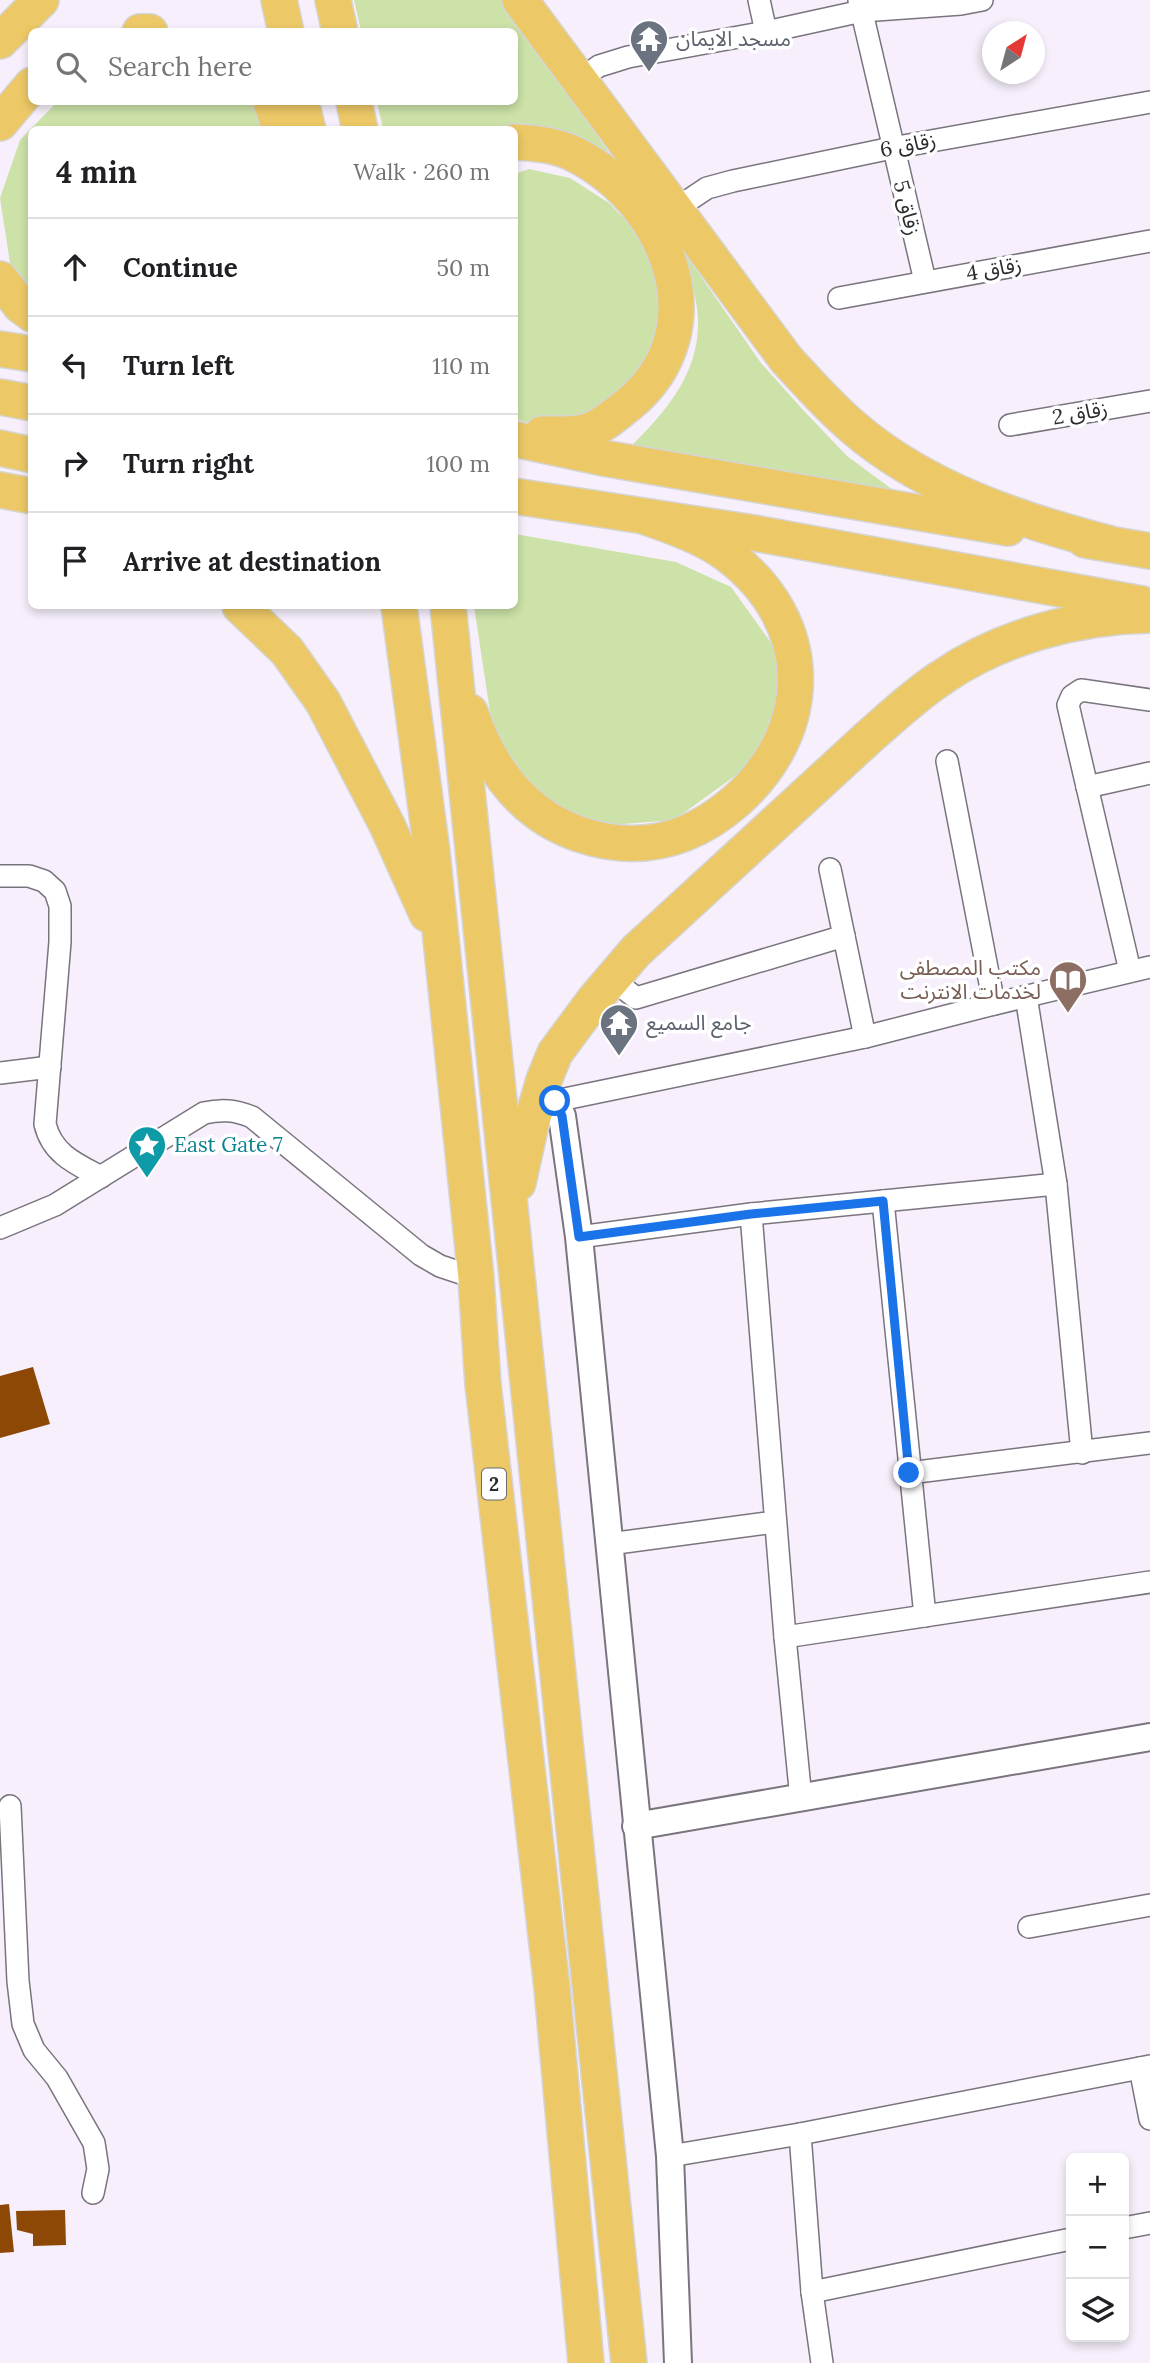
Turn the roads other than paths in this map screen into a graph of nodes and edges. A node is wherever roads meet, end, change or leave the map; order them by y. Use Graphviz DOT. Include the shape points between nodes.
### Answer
graph roads {
  1 [pos="41,0"];
  2 [pos="279,0"];
  3 [pos="333,0"];
  4 [pos="520,0"];
  5 [pos="759,0"];
  6 [pos="968,1"];
  7 [pos="861,6"];
  8 [pos="285,28"];
  9 [pos="339,28"];
  10 [pos="766,32"];
  11 [pos="0,41"];
  12 [pos="579,80"];
  13 [pos="28,90"];
  14 [pos="1150,102"];
  15 [pos="272,105"];
  16 [pos="303,105"];
  17 [pos="355,105"];
  18 [pos="0,123"];
  19 [pos="280,126"];
  20 [pos="307,126"];
  21 [pos="359,126"];
  22 [pos="518,142"];
  23 [pos="892,148"];
  24 [pos="674,210"];
  25 [pos="1150,241"];
  26 [pos="0,279"];
  27 [pos="925,281"];
  28 [pos="839,298"];
  29 [pos="28,311"];
  30 [pos="0,349"];
  31 [pos="28,353"];
  32 [pos="0,397"];
  33 [pos="1150,401"];
  34 [pos="28,402"];
  35 [pos="1010,425"];
  36 [pos="518,437"];
  37 [pos="518,438"];
  38 [pos="0,448"];
  39 [pos="28,454"];
  40 [pos="0,490"];
  41 [pos="28,495"];
  42 [pos="518,497"];
  43 [pos="646,517"];
  44 [pos="1107,543"];
  45 [pos="1150,551"];
  46 [pos="1150,605"];
  47 [pos="243,609"];
  48 [pos="399,609"];
  49 [pos="450,615"];
  50 [pos="1150,615"];
  51 [pos="1150,700"];
  52 [pos="947,761"];
  53 [pos="1150,772"];
  54 [pos="1087,787"];
  55 [pos="830,869"];
  56 [pos="0,876"];
  57 [pos="844,936"];
  58 [pos="1140,969"];
  59 [pos="443,977"];
  60 [pos="611,979"];
  61 [pos="1026,996"];
  62 [pos="994,1004"];
  63 [pos="865,1037"];
  64 [pos="50,1067"];
  65 [pos="0,1073"];
  66 [pos="548,1097"];
  67 [pos="101,1177"];
  68 [pos="1056,1184"];
  69 [pos="883,1201"];
  70 [pos="751,1214"];
  71 [pos="0,1228"];
  72 [pos="579,1237"];
  73 [pos="516,1270"];
  74 [pos="476,1278"];
  75 [pos="1150,1443"];
  76 [pos="1083,1453"];
  77 [pos="909,1473"];
  78 [pos="775,1522"];
  79 [pos="609,1544"];
  80 [pos="1150,1582"];
  81 [pos="925,1616"];
  82 [pos="785,1637"];
  83 [pos="1150,1737"];
  84 [pos="801,1799"];
  85 [pos="10,1806"];
  86 [pos="636,1826"];
  87 [pos="1150,1905"];
  88 [pos="1029,1927"];
  89 [pos="8,1942"];
  90 [pos="1145,2067"];
  91 [pos="1150,2119"];
  92 [pos="800,2134"];
  93 [pos="670,2156"];
  94 [pos="93,2193"];
  95 [pos="1150,2223"];
  96 [pos="1129,2227"];
  97 [pos="1066,2240"];
  98 [pos="812,2292"];
  99 [pos="586,2363"];
  100 [pos="629,2363"];
  101 [pos="678,2363"];
  102 [pos="821,2363"];
  1 -- 11 [label="highway"];
  2 -- 8 [label="highway"];
  3 -- 9 [label="highway"];
  4 -- 12 [label="highway"];
  5 -- 10 [label="street"];
  6 -- 7 [label="street"];
  7 -- 10 [label="street"];
  7 -- 23 [label="street, زقاق 5"];
  10 -- 12 [label="street" via="614,60"];
  12 -- 24 [label="highway"];
  13 -- 18 [label="highway"];
  14 -- 23 [label="street, زقاق 6"];
  15 -- 19 [label="highway"];
  16 -- 20 [label="highway"];
  17 -- 21 [label="highway"];
  22 -- 36 [label="highway" via="544,144 575,154 623,188 657,235 669,263 677,317 657,372 639,396 613,417 586,432"];
  23 -- 24 [label="street, زقاق 6" via="708,188"];
  23 -- 27 [label="street, زقاق 5"];
  24 -- 44 [label="highway" via="786,359 855,429 894,457 979,502"];
  25 -- 27 [label="street, زقاق 4"];
  26 -- 29 [label="highway"];
  27 -- 28 [label="street, زقاق 4"];
  30 -- 31 [label="highway"];
  32 -- 34 [label="highway"];
  33 -- 35 [label="street, زقاق 2"];
  37 -- 44 [label="highway" via="617,460"];
  38 -- 39 [label="highway"];
  40 -- 41 [label="highway"];
  42 -- 43 [label="highway"];
  43 -- 46 [label="highway"];
  43 -- 49 [label="highway" via="701,539 749,573 777,610 796,665 793,705 781,745 745,792 702,825 680,836 631,845 562,828 523,802 491,761 477,730 459,670"];
  44 -- 45 [label="highway"];
  47 -- 59 [label="highway" via="287,651 323,702 421,896"];
  48 -- 59 [label="highway, 2" via="432,852"];
  49 -- 73 [label="highway, 2"];
  50 -- 60 [label="highway" via="1053,628 982,654 942,677 870,736"];
  51 -- 54 [label="street" via="1091,690 1072,696 1068,705"];
  52 -- 62 [label="street"];
  53 -- 54 [label="street"];
  54 -- 58 [label="street"];
  55 -- 57 [label="street"];
  56 -- 64 [label="street" via="36,878 50,885 58,898 60,942"];
  57 -- 60 [label="street" via="636,998"];
  57 -- 63 [label="street"];
  58 -- 61 [label="street"];
  59 -- 74 [label="highway, 2"];
  60 -- 66 [label="highway" via="555,1053"];
  61 -- 62 [label="street"];
  61 -- 68 [label="street"];
  62 -- 63 [label="street"];
  63 -- 66 [label="street"];
  64 -- 65 [label="street"];
  64 -- 67 [label="street" via="47,1132 69,1160"];
  66 -- 72 [label="street" via="562,1116"];
  66 -- 73 [label="highway" via="524,1148 519,1173"];
  67 -- 71 [label="street" via="55,1205"];
  67 -- 74 [label="street" via="204,1114 237,1110 252,1117 421,1255"];
  68 -- 69 [label="street"];
  68 -- 76 [label="street"];
  69 -- 70 [label="street"];
  69 -- 77 [label="street"];
  70 -- 72 [label="street"];
  70 -- 78 [label="street"];
  72 -- 79 [label="street"];
  73 -- 100 [label="highway, 2"];
  74 -- 99 [label="highway, 2" via="483,1384 552,1988"];
  75 -- 76 [label="street"];
  76 -- 77 [label="street"];
  77 -- 81 [label="street"];
  78 -- 79 [label="street"];
  78 -- 82 [label="street"];
  79 -- 86 [label="street"];
  80 -- 81 [label="street"];
  81 -- 82 [label="street"];
  82 -- 84 [label="street"];
  83 -- 84 [label="street"];
  84 -- 86 [label="street"];
  85 -- 89 [label="street"];
  86 -- 93 [label="street"];
  87 -- 88 [label="street"];
  89 -- 94 [label="street" via="23,2024 34,2050 57,2078 94,2143 98,2169"];
  90 -- 91 [label="street"];
  90 -- 92 [label="street"];
  92 -- 93 [label="street"];
  92 -- 98 [label="street"];
  93 -- 101 [label="street"];
  95 -- 96 [label="street"];
  97 -- 98 [label="street"];
  98 -- 102 [label="street"];
}
